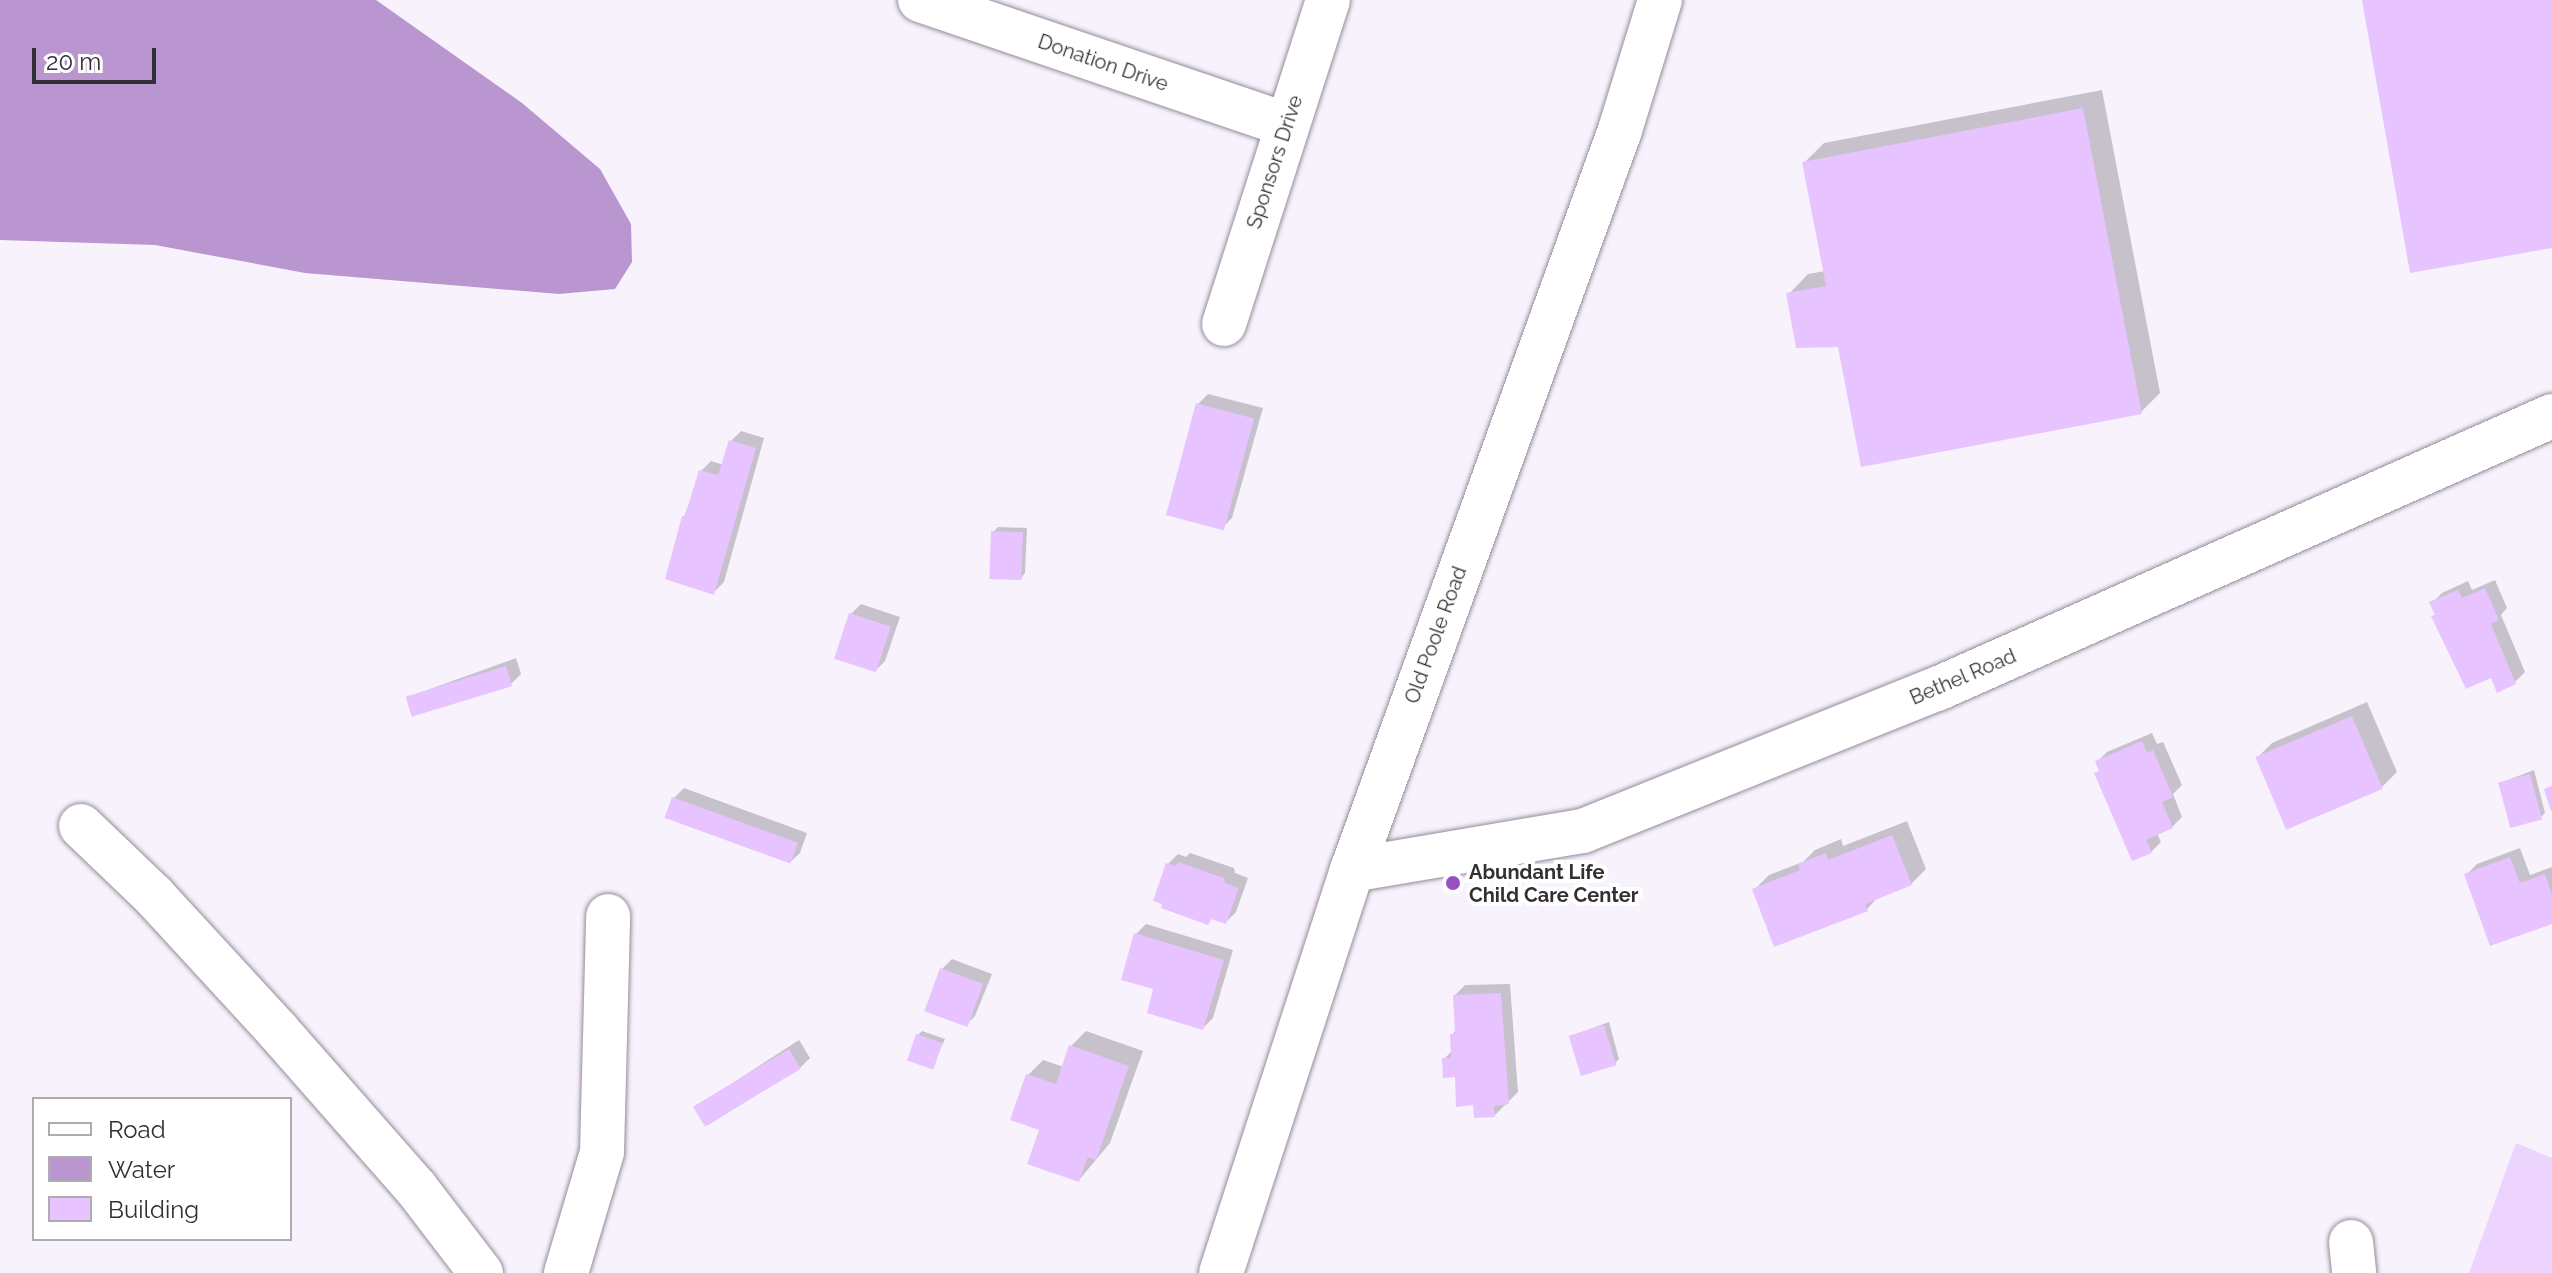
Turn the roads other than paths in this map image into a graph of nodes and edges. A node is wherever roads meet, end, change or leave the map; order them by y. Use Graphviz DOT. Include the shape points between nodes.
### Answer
graph roads {
  1 [pos="920,0"];
  2 [pos="1328,0"];
  3 [pos="1660,0"];
  4 [pos="1287,125"];
  5 [pos="1224,324"];
  6 [pos="2552,416"];
  7 [pos="81,826"];
  8 [pos="1352,870"];
  9 [pos="608,916"];
  10 [pos="481,1273"];
  11 [pos="566,1273"];
  12 [pos="1221,1273"];
  1 -- 4 [label="street, Donation Drive"];
  2 -- 4 [label="street, Sponsors Drive"];
  3 -- 8 [label="street, Old Poole Road" via="1620,130"];
  4 -- 5 [label="street, Sponsors Drive"];
  6 -- 8 [label="street, Bethel Road" via="1937,689 1583,831"];
  7 -- 10 [label="street" via="154,896 278,1031 416,1188"];
  8 -- 12 [label="street, Old Poole Road"];
  9 -- 11 [label="street" via="602,1152"];
}
